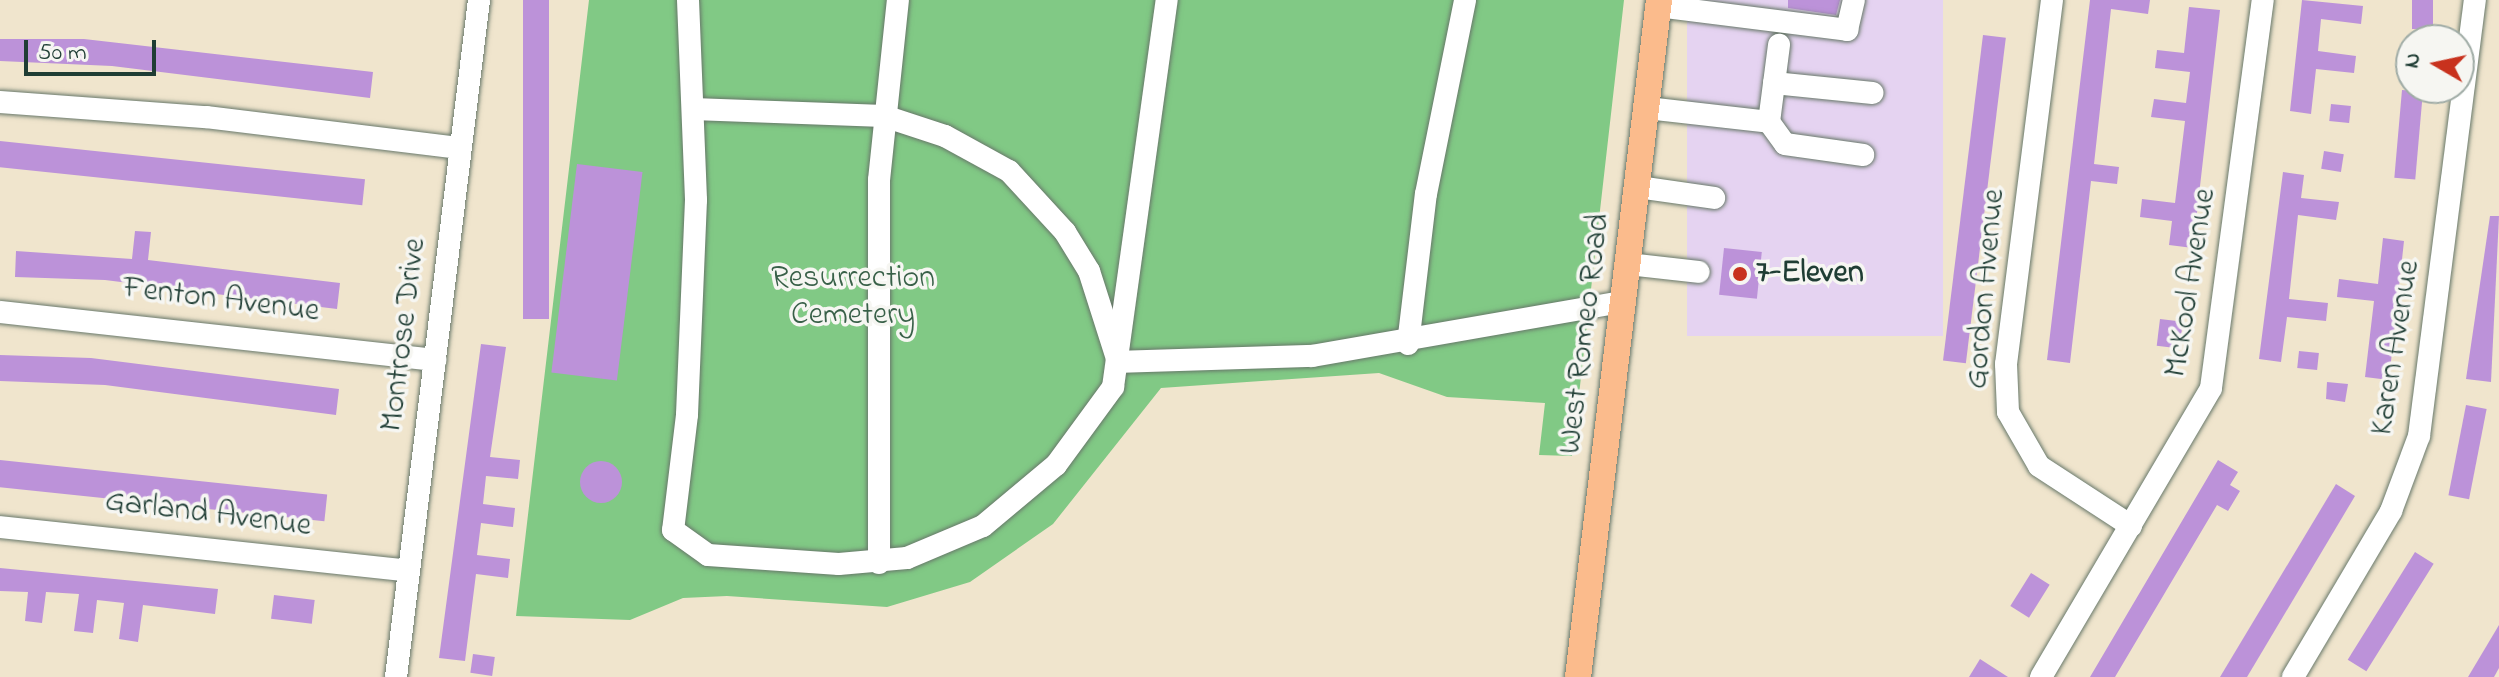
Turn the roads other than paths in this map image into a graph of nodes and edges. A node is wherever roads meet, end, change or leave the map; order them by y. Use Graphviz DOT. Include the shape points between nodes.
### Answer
graph roads {
  1 [pos="479,0"];
  2 [pos="688,0"];
  3 [pos="898,0"];
  4 [pos="1167,0"];
  5 [pos="1465,0"];
  6 [pos="1854,0"];
  7 [pos="2052,0"];
  8 [pos="2263,0"];
  9 [pos="2475,0"];
  10 [pos="1659,3"];
  11 [pos="1779,45"];
  12 [pos="1774,83"];
  13 [pos="1872,93"];
  14 [pos="0,102"];
  15 [pos="1647,108"];
  16 [pos="693,109"];
  17 [pos="884,116"];
  18 [pos="1769,122"];
  19 [pos="460,148"];
  20 [pos="1863,155"];
  21 [pos="1638,187"];
  22 [pos="1714,198"];
  23 [pos="1628,264"];
  24 [pos="1699,272"];
  25 [pos="1623,302"];
  26 [pos="0,312"];
  27 [pos="1408,344"];
  28 [pos="435,360"];
  29 [pos="1118,362"];
  30 [pos="2131,526"];
  31 [pos="0,527"];
  32 [pos="879,563"];
  33 [pos="409,571"];
  34 [pos="396,677"];
  35 [pos="1578,677"];
  36 [pos="2041,677"];
  37 [pos="2293,677"];
  1 -- 19 [label="street, Montrose Drive"];
  2 -- 16 [label="street"];
  3 -- 17 [label="street"];
  4 -- 29 [label="street" via="1137,176"];
  5 -- 27 [label="street" via="1426,194"];
  6 -- 10 [label="street" via="1847,30"];
  7 -- 30 [label="street, Gordon Avenue" via="2006,364 2008,412 2039,466"];
  8 -- 30 [label="street, McKool Avenue" via="2215,373"];
  9 -- 37 [label="street, Karen Avenue" via="2419,436 2391,511"];
  10 -- 15 [label="main road, West Romeo Road"];
  11 -- 12 [label="street"];
  12 -- 13 [label="street"];
  12 -- 18 [label="street"];
  14 -- 19 [label="street" via="206,117"];
  15 -- 18 [label="street"];
  15 -- 21 [label="main road, West Romeo Road"];
  16 -- 17 [label="street"];
  16 -- 32 [label="street" via="687,415 673,530 708,555"];
  17 -- 29 [label="street" via="977,152 1035,194 1089,271"];
  17 -- 32 [label="street" via="875,289"];
  18 -- 20 [label="street" via="1785,144"];
  19 -- 28 [label="street, Montrose Drive"];
  21 -- 22 [label="street"];
  21 -- 23 [label="main road, West Romeo Road"];
  23 -- 24 [label="street"];
  23 -- 25 [label="main road, West Romeo Road"];
  25 -- 27 [label="street"];
  25 -- 35 [label="main road, West Romeo Road"];
  26 -- 28 [label="street, Fenton Avenue"];
  27 -- 29 [label="street" via="1312,356"];
  28 -- 33 [label="street, Montrose Drive"];
  29 -- 32 [label="street" via="1100,409 1032,488 961,539"];
  30 -- 36 [label="street, McKool Avenue"];
  31 -- 33 [label="street, Garland Avenue"];
  33 -- 34 [label="street, Montrose Drive"];
}
